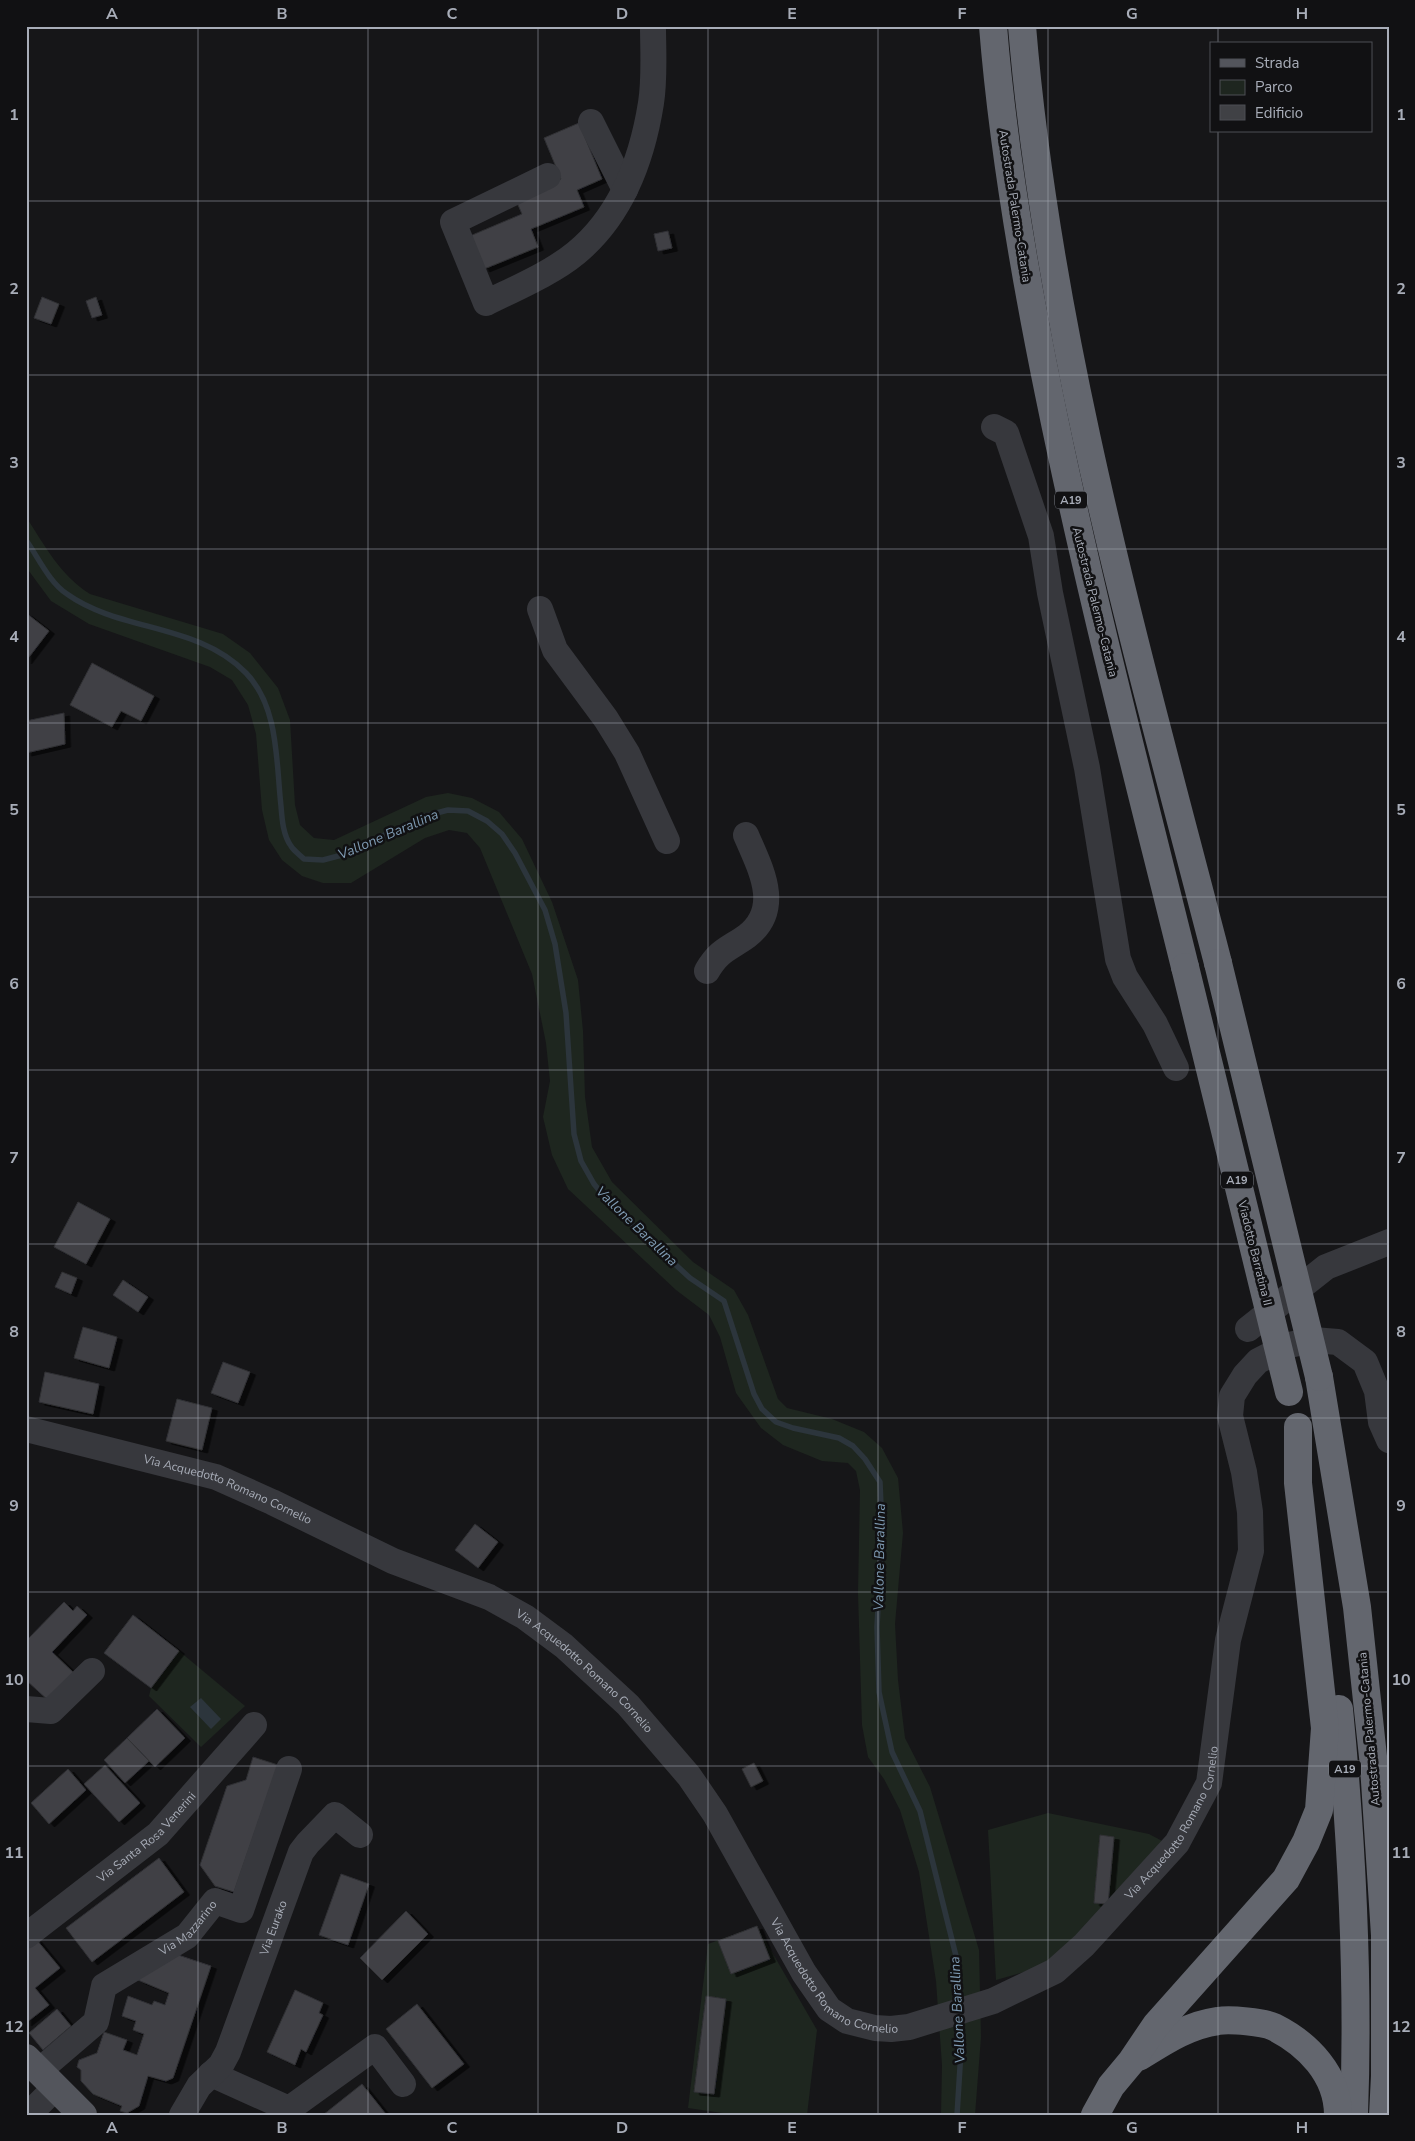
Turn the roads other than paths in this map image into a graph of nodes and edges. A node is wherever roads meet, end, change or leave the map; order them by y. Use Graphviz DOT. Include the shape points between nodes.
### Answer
graph roads {
  1 [pos="654,26"];
  2 [pos="992,26"];
  3 [pos="1022,26"];
  4 [pos="590,122"];
  5 [pos="548,176"];
  6 [pos="624,190"];
  7 [pos="994,427"];
  8 [pos="540,609"];
  9 [pos="746,835"];
  10 [pos="667,841"];
  11 [pos="1185,967"];
  12 [pos="707,971"];
  13 [pos="1176,1068"];
  14 [pos="1389,1242"];
  15 [pos="1248,1329"];
  16 [pos="1298,1427"];
  17 [pos="26,1429"];
  18 [pos="1389,1440"];
  19 [pos="92,1671"];
  20 [pos="26,1709"];
  21 [pos="254,1725"];
  22 [pos="1374,1766"];
  23 [pos="289,1769"];
  24 [pos="360,1835"];
  25 [pos="1389,1836"];
  26 [pos="26,1936"];
  27 [pos="1131,2062"];
  28 [pos="40,2072"];
  29 [pos="211,2074"];
  30 [pos="403,2084"];
  31 [pos="32,2115"];
  32 [pos="82,2115"];
  33 [pos="182,2115"];
  34 [pos="1095,2115"];
  35 [pos="1338,2115"];
  36 [pos="1354,2115"];
  37 [pos="1383,2115"];
  1 -- 6 [label="street" via="651,101 637,165"];
  2 -- 11 [label="highway, Autostrada Palermo-Catania / A19" via="1007,168 1072,509"];
  3 -- 22 [label="highway, Autostrada Palermo-Catania / A19, bridge" via="1038,174 1099,494 1319,1377 1357,1607"];
  4 -- 6 [label="street"];
  5 -- 6 [label="street" via="453,222 486,303 576,253 611,217"];
  7 -- 13 [label="street" via="1006,433 1041,536 1087,768 1118,959"];
  8 -- 10 [label="street" via="555,650 627,753"];
  9 -- 12 [label="street" via="766,888 767,907 748,935 715,957"];
  11 -- 16 [label="highway, Viadotto Barratina II / A19, bridge"];
  14 -- 15 [label="street" via="1326,1267"];
  16 -- 27 [label="highway" via="1298,1483 1325,1728 1318,1810 1286,1880 1156,2025"];
  16 -- 36 [label="highway, A19" via="1331,1626 1350,1815 1356,2072"];
  17 -- 18 [label="street, Via Acquedotto Romano Cornelio" via="216,1477 393,1561 480,1594 526,1617 564,1646 628,1705 689,1776 716,1814 804,1973 829,2009 847,2021 891,2029 909,2027 993,2001 1055,1972 1084,1945 1177,1843 1209,1783 1228,1640 1251,1550 1244,1472 1230,1416 1232,1396 1245,1375 1258,1361 1289,1346 1313,1340 1338,1342 1365,1362 1377,1391 1382,1422"];
  19 -- 20 [label="street" via="51,1711"];
  21 -- 26 [label="street, Via Santa Rosa Venerini" via="158,1834"];
  22 -- 25 [label="highway"];
  22 -- 37 [label="highway, Autostrada Palermo-Catania / A19" via="1385,1935"];
  23 -- 28 [label="street, Via Mazzarino" via="241,1910 215,1901 186,1936 104,1986 96,2022"];
  24 -- 29 [label="street, Via Eurako" via="335,1815 301,1852 228,2052"];
  27 -- 34 [label="highway" via="1111,2086"];
  27 -- 35 [label="highway" via="1178,2033 1218,2021 1272,2026 1317,2060 1333,2082"];
  28 -- 31 [label="street"];
  28 -- 32 [label="main road"];
  29 -- 30 [label="street" via="289,2109 375,2047"];
  29 -- 33 [label="street, Via Eurako" via="195,2090"];
}
